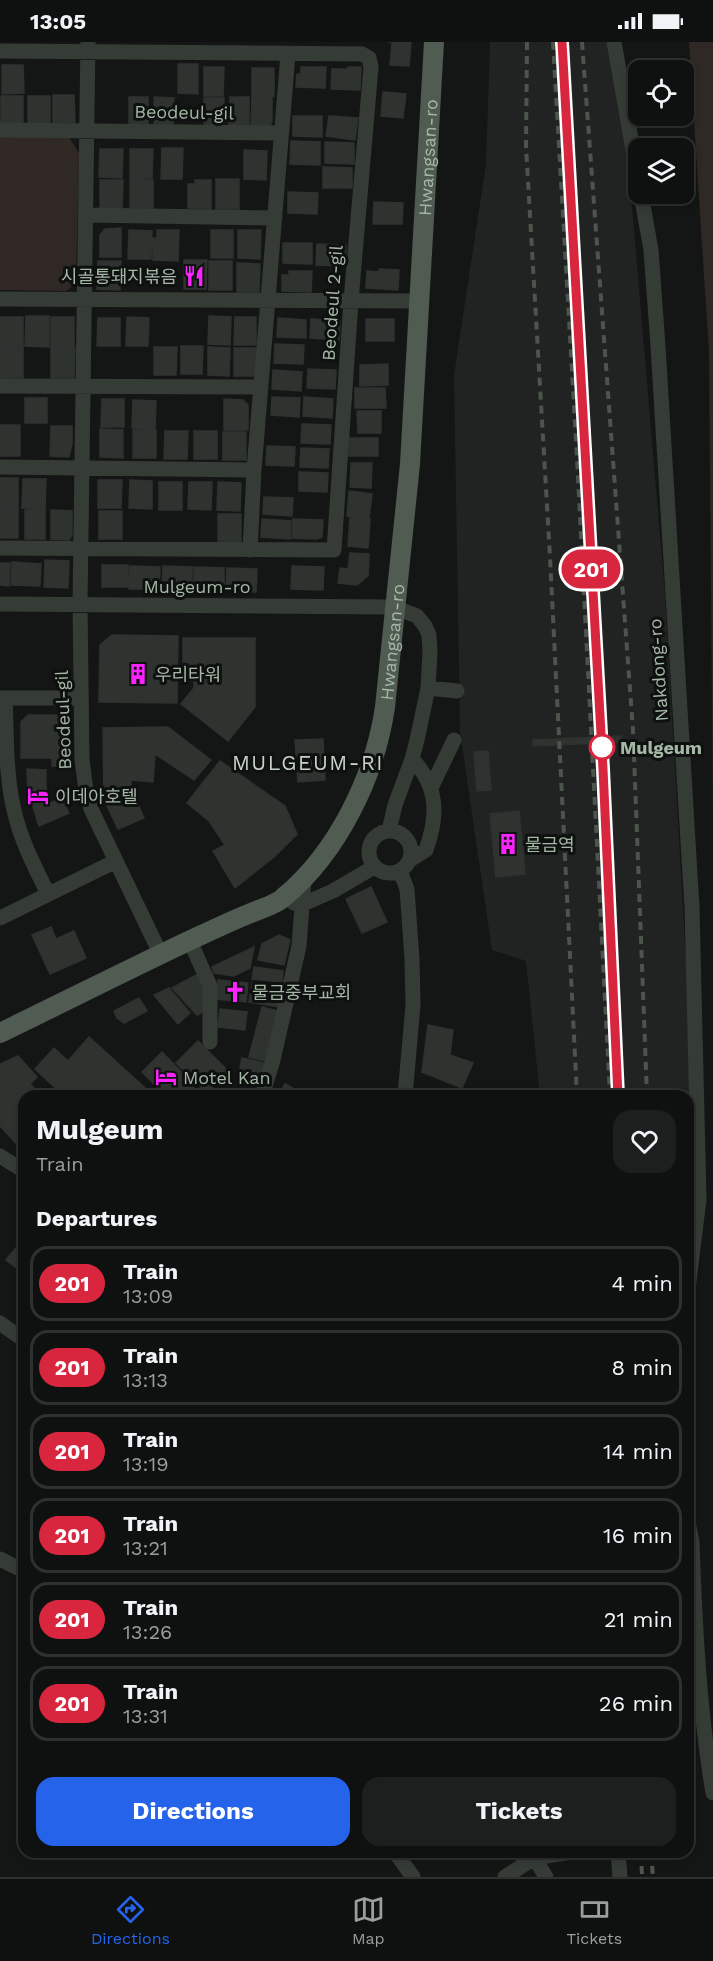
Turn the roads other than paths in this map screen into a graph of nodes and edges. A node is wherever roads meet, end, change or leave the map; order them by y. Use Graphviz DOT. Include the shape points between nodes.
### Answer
graph roads {
  1 [pos="434,42"];
  2 [pos="614,42"];
  3 [pos="88,47"];
  4 [pos="0,51"];
  5 [pos="288,54"];
  6 [pos="0,130"];
  7 [pos="87,130"];
  8 [pos="281,133"];
  9 [pos="631,138"];
  10 [pos="643,204"];
  11 [pos="86,215"];
  12 [pos="275,218"];
  13 [pos="0,299"];
  14 [pos="84,300"];
  15 [pos="268,301"];
  16 [pos="351,301"];
  17 [pos="419,301"];
  18 [pos="0,386"];
  19 [pos="83,386"];
  20 [pos="261,387"];
  21 [pos="0,467"];
  22 [pos="82,468"];
  23 [pos="254,470"];
  24 [pos="0,548"];
  25 [pos="81,548"];
  26 [pos="250,550"];
  27 [pos="0,604"];
  28 [pos="80,604"];
  29 [pos="394,607"];
  30 [pos="428,688"];
  31 [pos="457,691"];
  32 [pos="3,698"];
  33 [pos="80,698"];
  34 [pos="454,740"];
  35 [pos="412,759"];
  36 [pos="432,786"];
  37 [pos="389,831"];
  38 [pos="116,861"];
  39 [pos="405,865"];
  40 [pos="374,867"];
  41 [pos="304,879"];
  42 [pos="48,894"];
  43 [pos="282,900"];
  44 [pos="302,905"];
  45 [pos="0,918"];
  46 [pos="190,941"];
  47 [pos="161,954"];
  48 [pos="0,1033"];
  49 [pos="210,1042"];
  50 [pos="264,1090"];
  51 [pos="406,1090"];
  52 [pos="0,1156"];
  53 [pos="18,1167"];
  54 [pos="694,1239"];
  55 [pos="0,1323"];
  56 [pos="18,1336"];
  57 [pos="0,1559"];
  58 [pos="18,1568"];
  59 [pos="694,1594"];
  60 [pos="713,1793"];
  61 [pos="399,1858"];
  62 [pos="528,1858"];
  63 [pos="534,1858"];
  64 [pos="618,1858"];
  65 [pos="413,1877"];
  66 [pos="505,1877"];
  67 [pos="546,1877"];
  68 [pos="620,1877"];
  1 -- 17 [label="main road, Hwangsan-ro"];
  2 -- 9 [label="street"];
  3 -- 4 [label="street, Beodeul 2-gil"];
  3 -- 5 [label="street, Beodeul 2-gil"];
  3 -- 7 [label="street, Beodeul-gil"];
  5 -- 8 [label="street"];
  5 -- 16 [label="street, Beodeul 2-gil" via="362,54 369,58"];
  6 -- 7 [label="street, Beodeul-gil"];
  7 -- 8 [label="street, Beodeul-gil"];
  7 -- 11 [label="street, Beodeul-gil"];
  8 -- 12 [label="street"];
  10 -- 54 [label="street, Nakdong-ro" via="651,250 657,335 692,907 699,1198"];
  11 -- 12 [label="street"];
  11 -- 14 [label="street, Beodeul-gil"];
  12 -- 15 [label="street"];
  13 -- 14 [label="street"];
  14 -- 15 [label="street"];
  14 -- 19 [label="street, Beodeul-gil"];
  15 -- 16 [label="street"];
  15 -- 20 [label="street"];
  16 -- 17 [label="street"];
  16 -- 26 [label="street, Beodeul 2-gil" via="334,550"];
  17 -- 29 [label="main road, Hwangsan-ro" via="410,464"];
  18 -- 19 [label="street"];
  19 -- 20 [label="street"];
  19 -- 22 [label="street, Beodeul-gil"];
  20 -- 23 [label="street"];
  21 -- 22 [label="street"];
  22 -- 23 [label="street"];
  22 -- 25 [label="street, Beodeul-gil"];
  23 -- 26 [label="street"];
  24 -- 25 [label="street, Beodeul 2-gil"];
  25 -- 26 [label="street, Beodeul 2-gil"];
  25 -- 28 [label="street, Beodeul-gil"];
  27 -- 28 [label="street, Mulgeum-ro"];
  28 -- 29 [label="street, Mulgeum-ro"];
  28 -- 33 [label="street, Beodeul-gil"];
  29 -- 30 [label="street" via="417,616 429,635"];
  29 -- 41 [label="main road, Hwangsan-ro" via="381,735 368,775 346,819"];
  30 -- 31 [label="street"];
  30 -- 35 [label="street"];
  32 -- 33 [label="street"];
  32 -- 42 [label="street" via="15,817"];
  33 -- 38 [label="street, Beodeul-gil" via="85,783 92,809"];
  34 -- 36 [label="street"];
  35 -- 36 [label="street"];
  35 -- 37 [label="street" via="394,805"];
  36 -- 39 [label="street" via="432,834 426,850"];
  37 -- 39 [label="street" via="396,831 411,846"];
  37 -- 40 [label="street" via="372,840 368,854"];
  38 -- 42 [label="street"];
  38 -- 47 [label="street, Beodeul-gil"];
  39 -- 40 [label="street" via="387,873"];
  39 -- 51 [label="street" via="413,1005"];
  40 -- 44 [label="street"];
  41 -- 43 [label="main road, Hwangsan-ro"];
  41 -- 44 [label="street"];
  42 -- 45 [label="street"];
  43 -- 44 [label="street"];
  43 -- 46 [label="main road, Hwangsan-ro"];
  44 -- 50 [label="street" via="299,946"];
  46 -- 47 [label="main road, Hwangsan-ro"];
  46 -- 49 [label="street" via="210,986"];
  47 -- 48 [label="main road, Hwangsan-ro"];
  52 -- 53 [label="street"];
  55 -- 56 [label="street"];
  57 -- 58 [label="street"];
  59 -- 60 [label="street" via="697,1672"];
  61 -- 65 [label="street"];
  62 -- 66 [label="street"];
  63 -- 67 [label="street"];
  64 -- 68 [label="street"];
}
